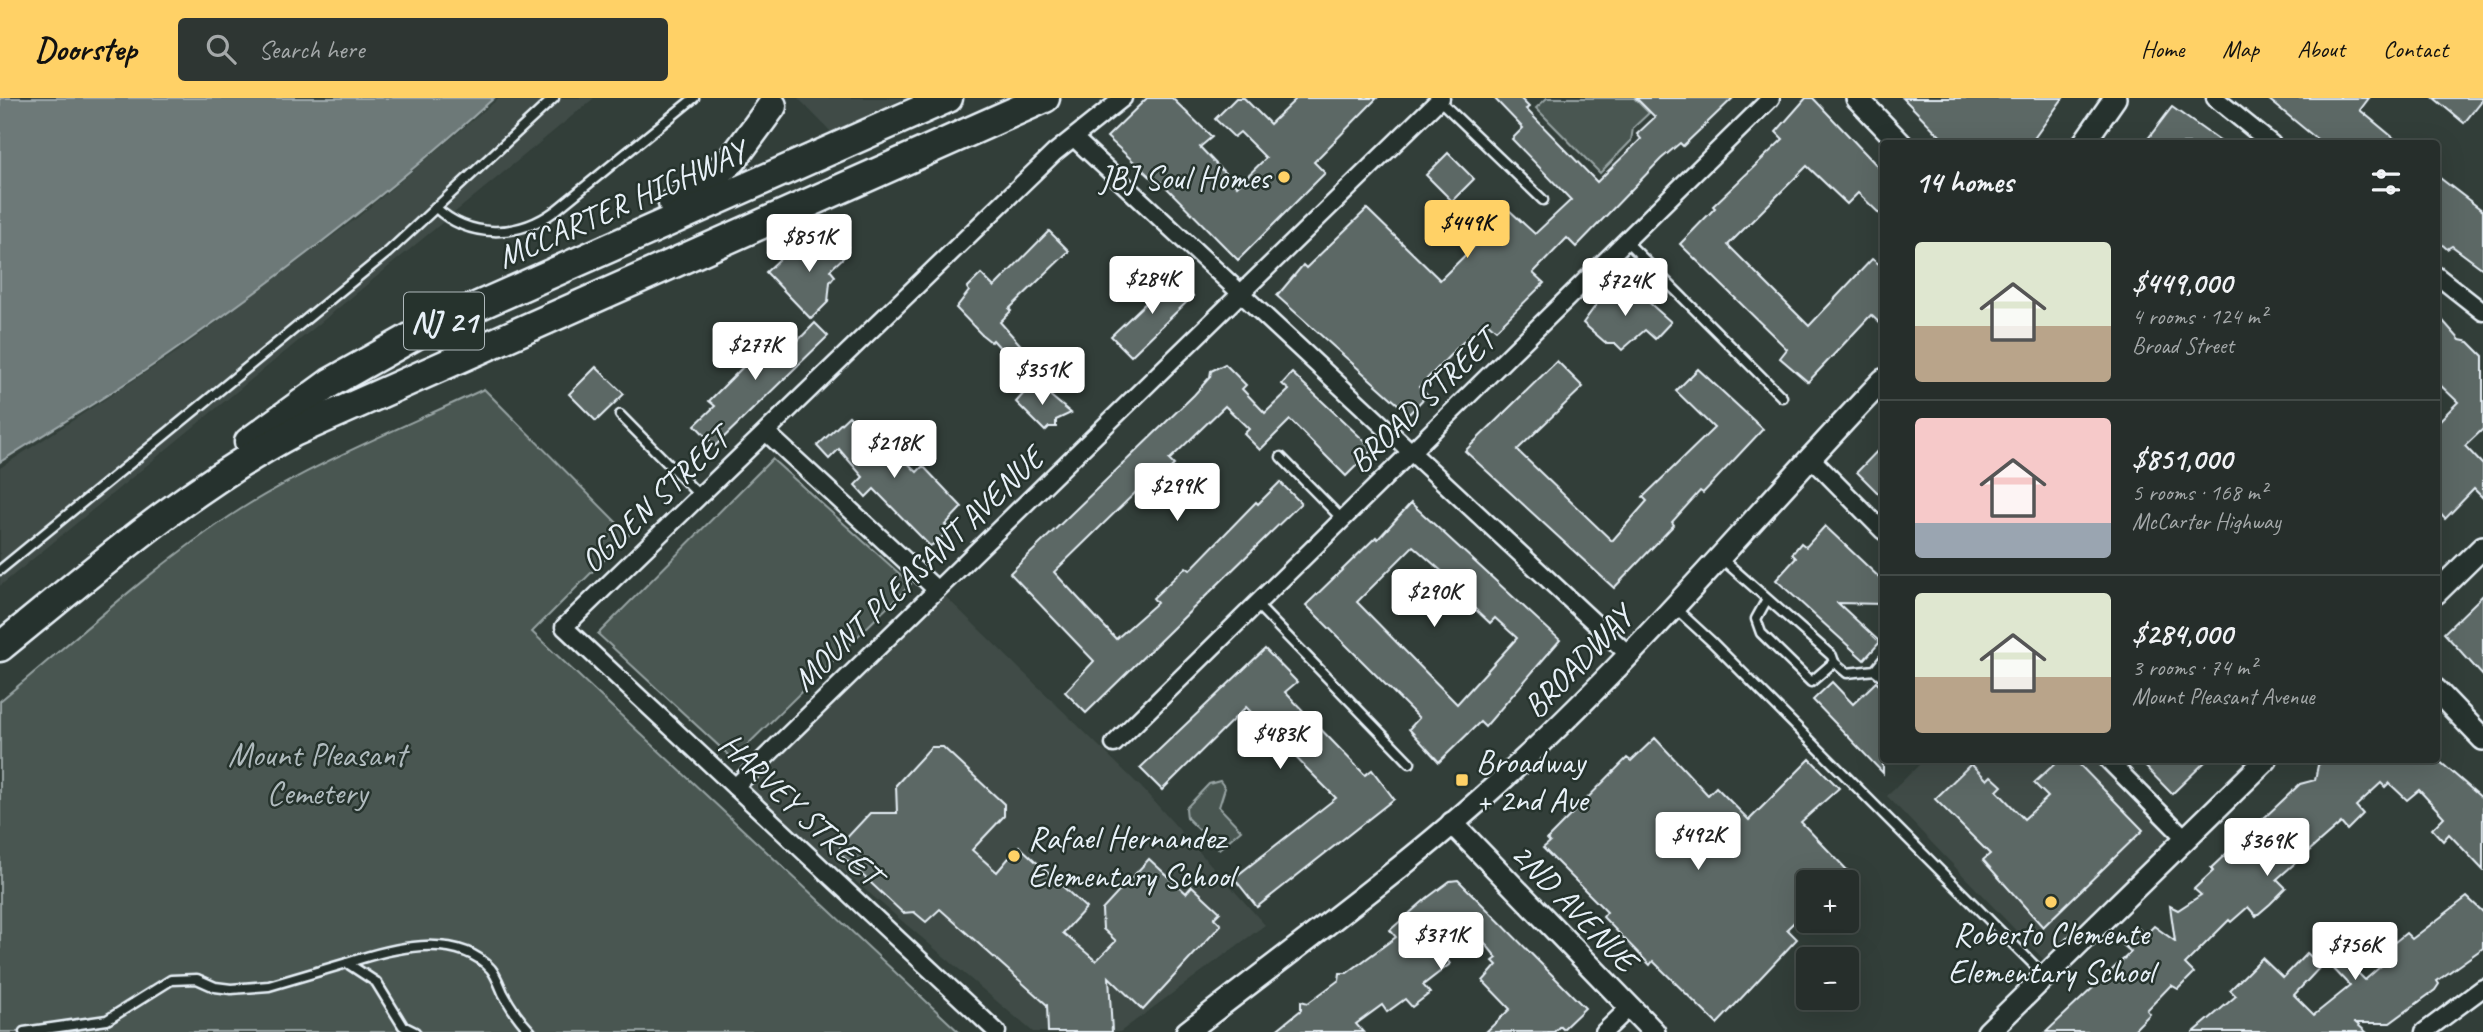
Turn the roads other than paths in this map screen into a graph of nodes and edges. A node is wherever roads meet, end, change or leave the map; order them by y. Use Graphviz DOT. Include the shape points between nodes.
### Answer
graph roads {
  1 [pos="554,98"];
  2 [pos="694,98"];
  3 [pos="948,98"];
  4 [pos="1045,98"];
  5 [pos="1123,98"];
  6 [pos="1771,98"];
  7 [pos="1857,98"];
  8 [pos="2115,98"];
  9 [pos="2215,98"];
  10 [pos="1440,99"];
  11 [pos="772,101"];
  12 [pos="1074,138"];
  13 [pos="1897,140"];
  14 [pos="2085,140"];
  15 [pos="2267,140"];
  16 [pos="1543,200"];
  17 [pos="435,207"];
  18 [pos="1626,241"];
  19 [pos="577,261"];
  20 [pos="2440,278"];
  21 [pos="1241,294"];
  22 [pos="2483,312"];
  23 [pos="1880,383"];
  24 [pos="1782,397"];
  25 [pos="620,415"];
  26 [pos="766,433"];
  27 [pos="1410,452"];
  28 [pos="1281,457"];
  29 [pos="1812,459"];
  30 [pos="701,496"];
  31 [pos="1342,519"];
  32 [pos="1880,528"];
  33 [pos="2483,547"];
  34 [pos="1720,557"];
  35 [pos="0,570"];
  36 [pos="2440,589"];
  37 [pos="937,590"];
  38 [pos="1767,599"];
  39 [pos="1256,604"];
  40 [pos="1673,607"];
  41 [pos="564,627"];
  42 [pos="0,647"];
  43 [pos="1628,654"];
  44 [pos="1834,662"];
  45 [pos="1880,664"];
  46 [pos="1875,670"];
  47 [pos="1880,674"];
  48 [pos="2440,694"];
  49 [pos="2483,738"];
  50 [pos="1114,744"];
  51 [pos="1410,763"];
  52 [pos="2111,763"];
  53 [pos="2263,763"];
  54 [pos="735,787"];
  55 [pos="1452,823"];
  56 [pos="2186,839"];
  57 [pos="347,963"];
  58 [pos="2045,976"];
  59 [pos="2483,988"];
  60 [pos="1630,1007"];
  61 [pos="403,1029"];
  62 [pos="24,1032"];
  63 [pos="415,1032"];
  64 [pos="531,1032"];
  65 [pos="997,1032"];
  66 [pos="1187,1032"];
  67 [pos="1604,1032"];
  68 [pos="1654,1032"];
  69 [pos="1988,1032"];
  70 [pos="2424,1032"];
  1 -- 17 [label="lane"];
  2 -- 17 [label="lane" via="534,225 478,230 450,220"];
  3 -- 19 [label="highway, MCCARTER HIGHWAY / NJ 21"];
  4 -- 42 [label="highway, MCCARTER HIGHWAY / NJ 21" via="294,432 204,485"];
  5 -- 12 [label="street, OGDEN STREET"];
  6 -- 18 [label="street, BROAD STREET"];
  7 -- 13 [label="main road"];
  8 -- 14 [label="main road"];
  9 -- 15 [label="street"];
  10 -- 16 [label="lane"];
  10 -- 21 [label="street, MOUNT PLEASANT AVENUE"];
  11 -- 19 [label="highway" via="741,150 712,178"];
  12 -- 21 [label="street"];
  12 -- 26 [label="street, OGDEN STREET"];
  17 -- 35 [label="lane" via="387,253"];
  18 -- 24 [label="lane"];
  18 -- 27 [label="street, BROAD STREET"];
  19 -- 42 [label="highway, MCCARTER HIGHWAY / NJ 21" via="426,329 330,383 253,438"];
  20 -- 22 [label="street"];
  21 -- 27 [label="street"];
  21 -- 37 [label="street, MOUNT PLEASANT AVENUE"];
  23 -- 29 [label="main road, BROADWAY"];
  25 -- 30 [label="lane"];
  26 -- 30 [label="street, OGDEN STREET"];
  26 -- 37 [label="street"];
  27 -- 31 [label="street, BROAD STREET"];
  27 -- 43 [label="street"];
  28 -- 31 [label="lane"];
  29 -- 32 [label="street"];
  29 -- 34 [label="main road, BROADWAY"];
  30 -- 41 [label="street, OGDEN STREET"];
  31 -- 39 [label="street, BROAD STREET"];
  33 -- 36 [label="main road"];
  34 -- 38 [label="lane"];
  34 -- 40 [label="main road, BROADWAY"];
  37 -- 54 [label="street, MOUNT PLEASANT AVENUE"];
  38 -- 44 [label="lane"];
  38 -- 44 [label="lane" via="1756,619 1760,632 1806,678 1811,682"];
  39 -- 50 [label="street, BROAD STREET"];
  39 -- 51 [label="lane"];
  40 -- 43 [label="main road, BROADWAY"];
  40 -- 58 [label="lane"];
  41 -- 54 [label="street, HARVEY STREET"];
  43 -- 55 [label="main road, BROADWAY" via="1542,743"];
  44 -- 46 [label="lane" via="1847,673"];
  45 -- 46 [label="lane"];
  46 -- 47 [label="lane"];
  48 -- 49 [label="main road"];
  52 -- 56 [label="street"];
  53 -- 56 [label="main road"];
  54 -- 65 [label="street, HARVEY STREET"];
  55 -- 60 [label="main road, 2ND AVENUE"];
  55 -- 66 [label="main road, BROADWAY"];
  56 -- 58 [label="main road"];
  57 -- 61 [label="lane" via="376,982"];
  57 -- 62 [label="lane" via="269,986 231,989 215,988 197,979 171,980 107,1020"];
  57 -- 64 [label="lane" via="406,947 444,947 469,954 491,969 515,1016"];
  58 -- 69 [label="main road"];
  59 -- 70 [label="street"];
  60 -- 67 [label="street"];
  60 -- 68 [label="main road, 2ND AVENUE"];
  61 -- 63 [label="lane"];
}
